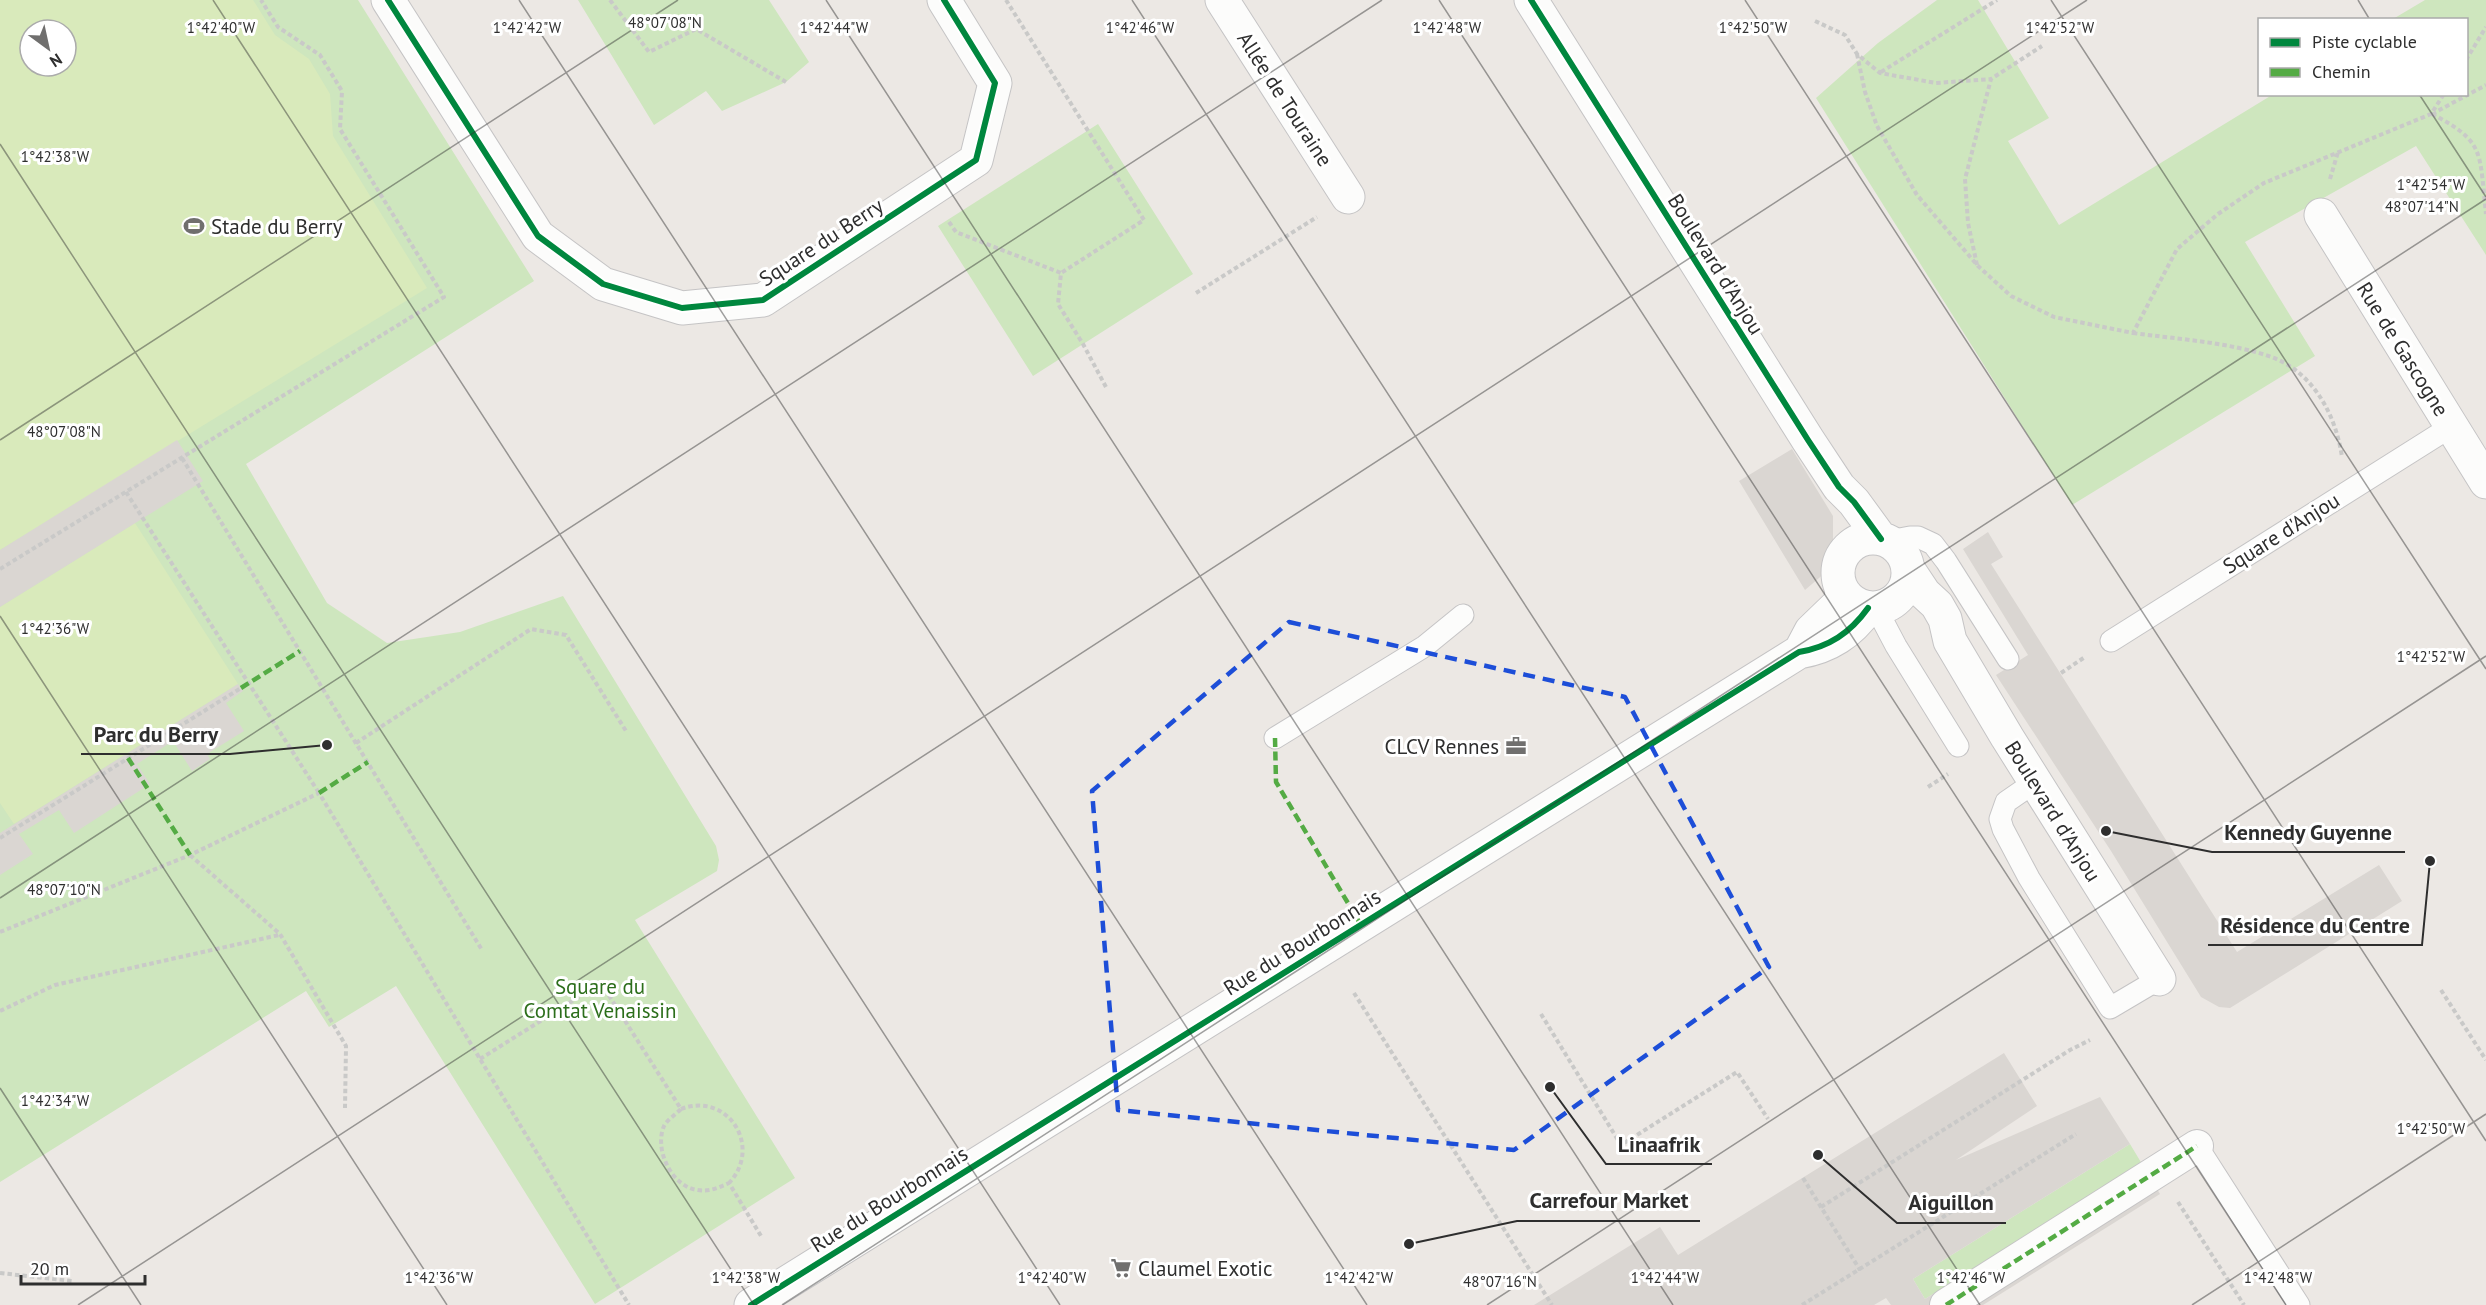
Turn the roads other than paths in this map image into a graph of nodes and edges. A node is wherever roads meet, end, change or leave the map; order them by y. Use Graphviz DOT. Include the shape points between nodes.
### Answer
graph roads {
  1 [pos="388,0"];
  2 [pos="944,0"];
  3 [pos="1222,0"];
  4 [pos="1531,0"];
  5 [pos="1348,197"];
  6 [pos="2321,215"];
  7 [pos="2452,426"];
  8 [pos="2486,483"];
  9 [pos="1839,487"];
  10 [pos="1885,540"];
  11 [pos="1846,550"];
  12 [pos="1908,569"];
  13 [pos="1868,604"];
  14 [pos="1463,615"];
  15 [pos="1950,641"];
  16 [pos="2111,641"];
  17 [pos="2008,659"];
  18 [pos="1275,738"];
  19 [pos="1958,746"];
  20 [pos="2035,782"];
  21 [pos="2159,979"];
  22 [pos="2197,1146"];
  23 [pos="751,1305"];
  24 [pos="1946,1305"];
  25 [pos="2299,1305"];
  1 -- 2 [label="street, Square du Berry" via="538,236 603,284 682,308 763,300 976,160 995,83"];
  3 -- 5 [label="street, Allée de Touraine"];
  4 -- 9 [label="street, Boulevard d'Anjou"];
  6 -- 7 [label="street, Rue de Gascogne"];
  7 -- 8 [label="street, Rue de Gascogne"];
  7 -- 16 [label="lane, Square d'Anjou"];
  9 -- 10 [label="street, Boulevard d'Anjou"];
  9 -- 11 [label="street, Boulevard d'Anjou"];
  10 -- 11 [label="street" via="1862,540"];
  10 -- 12 [label="street" via="1902,553"];
  10 -- 17 [label="lane" via="1918,537 1933,544"];
  11 -- 13 [label="street" via="1838,576"];
  12 -- 13 [label="street" via="1900,596"];
  12 -- 15 [label="street, Boulevard d'Anjou" via="1937,605"];
  13 -- 15 [label="street, Boulevard d'Anjou" via="1908,613"];
  13 -- 19 [label="lane"];
  13 -- 23 [label="street, Rue du Bourbonnais" via="1858,623 1821,648 1799,652"];
  14 -- 18 [label="lane" via="1425,646"];
  15 -- 20 [label="street, Boulevard d'Anjou"];
  20 -- 21 [label="street, Boulevard d'Anjou"];
  20 -- 21 [label="lane" via="2006,802 2000,819 2003,829 2110,1008"];
  22 -- 24 [label="street"];
  22 -- 25 [label="lane"];
}
